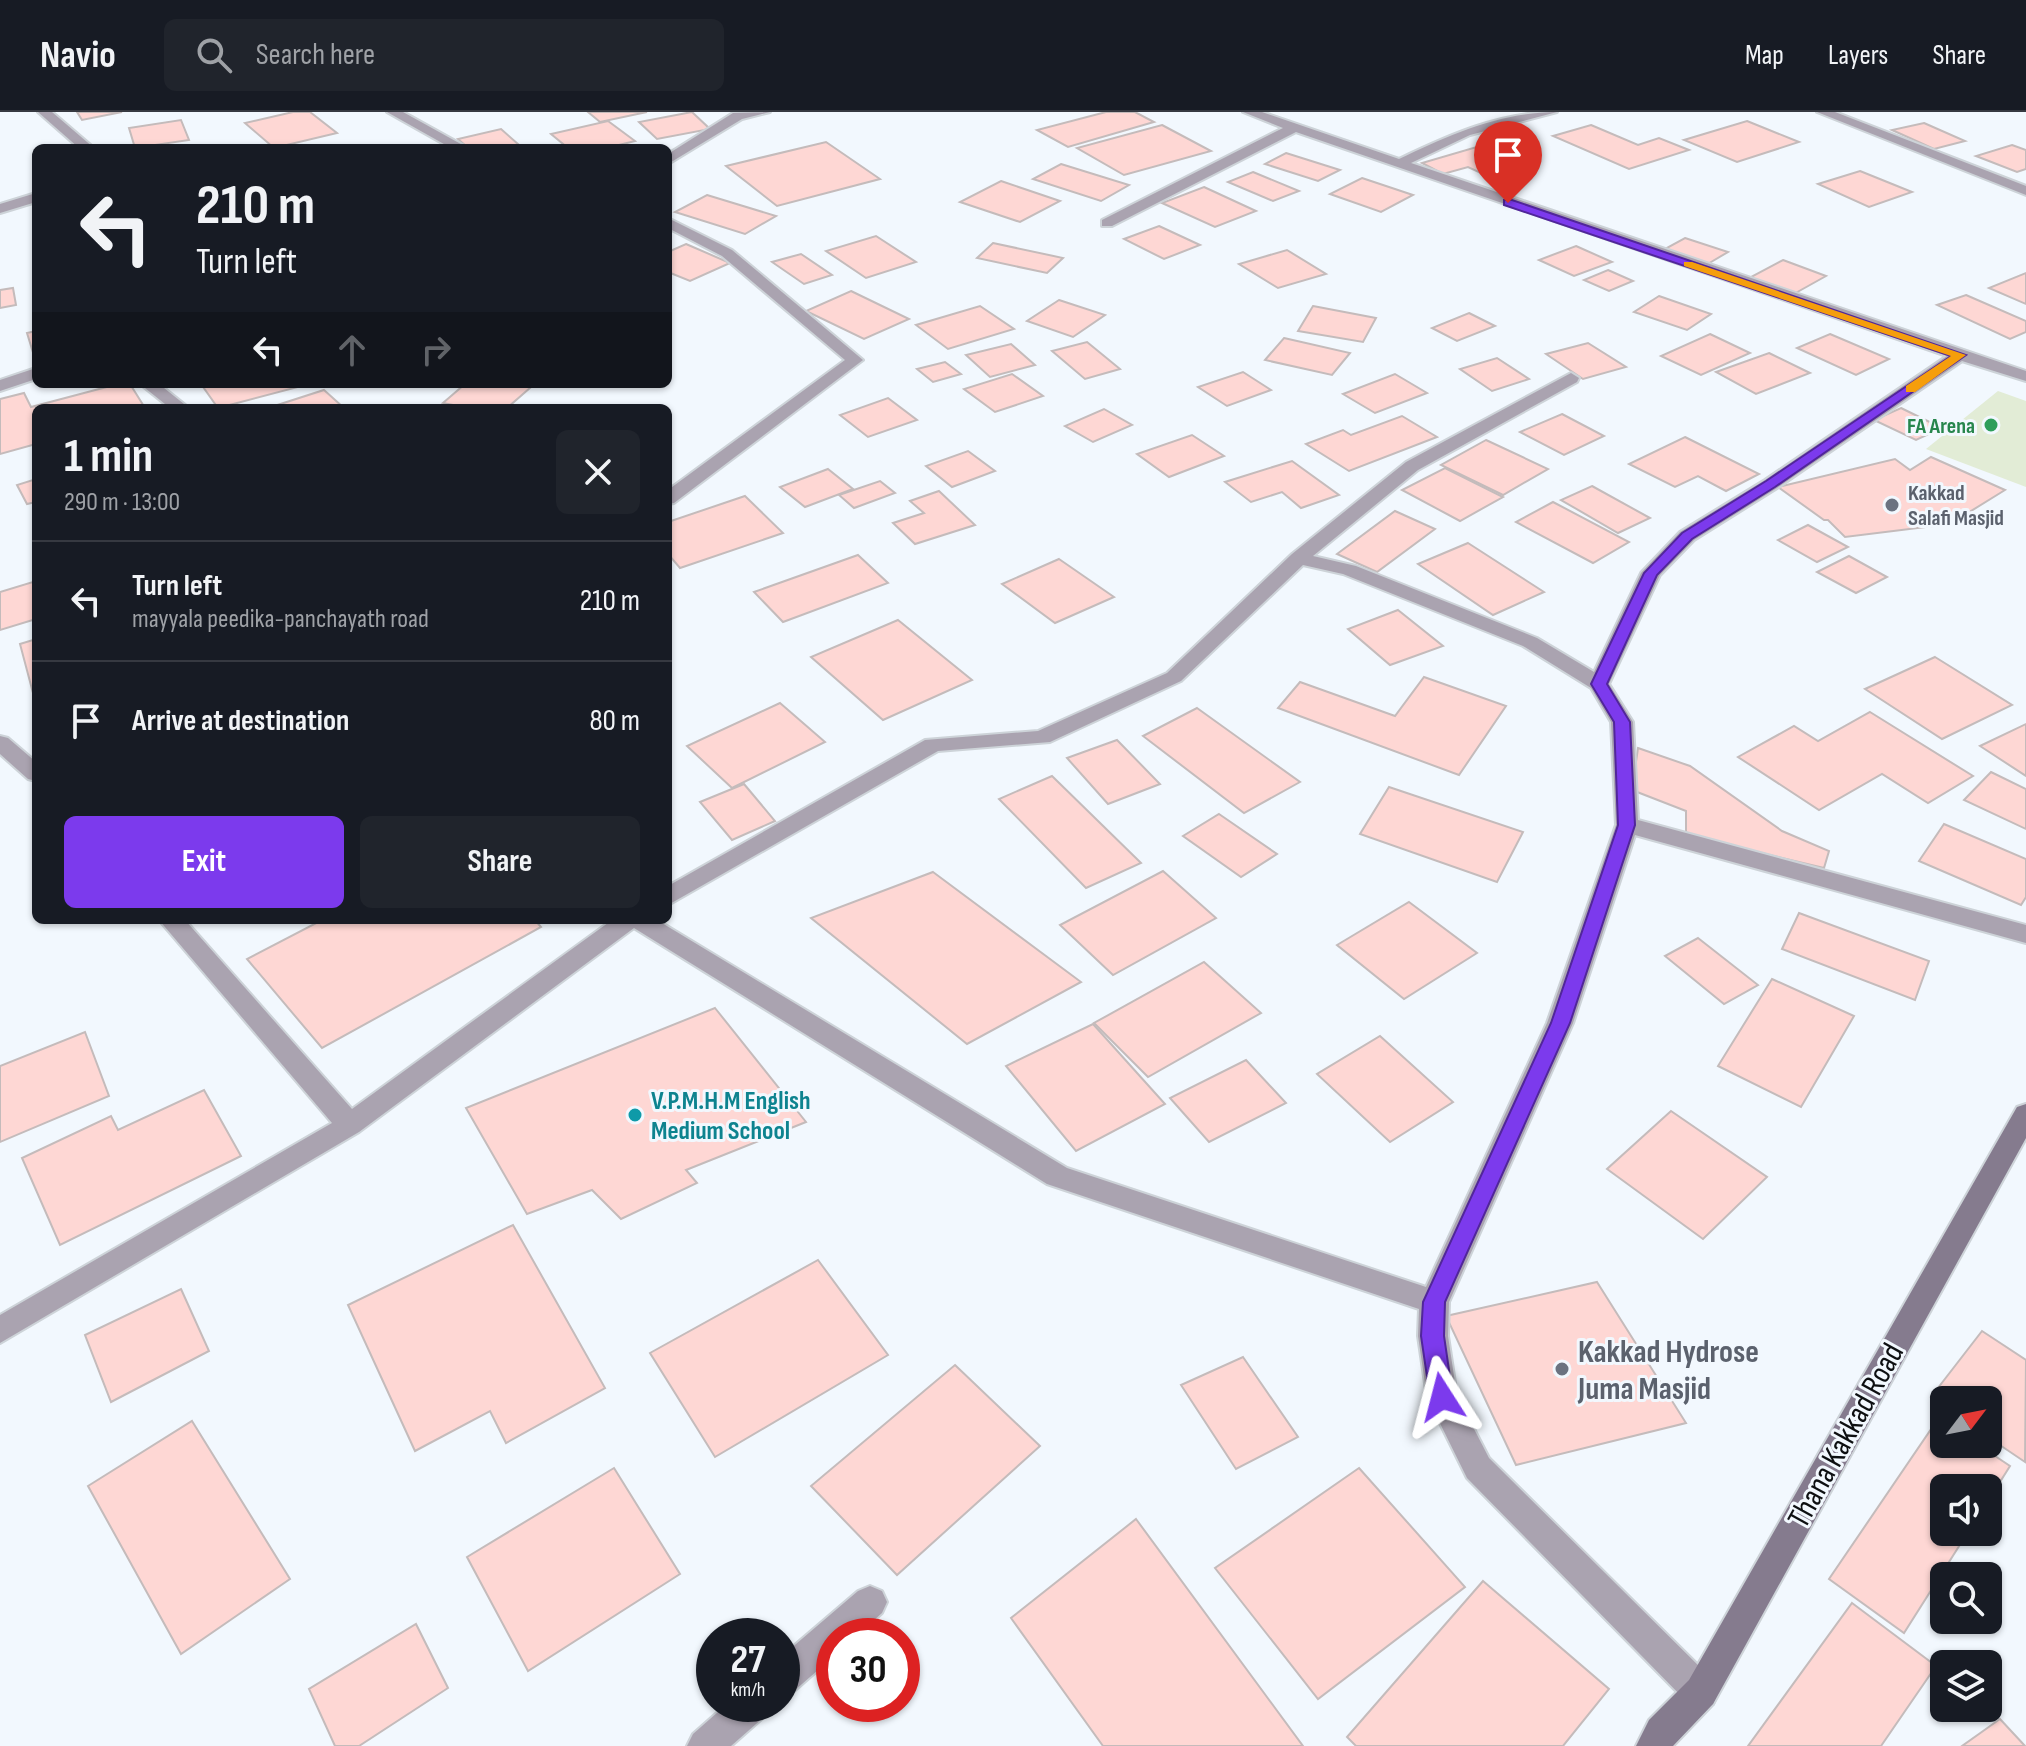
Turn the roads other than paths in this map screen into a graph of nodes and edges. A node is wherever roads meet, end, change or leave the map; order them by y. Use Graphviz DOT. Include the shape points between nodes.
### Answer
graph roads {
  1 [pos="44,112"];
  2 [pos="393,112"];
  3 [pos="764,112"];
  4 [pos="1249,112"];
  5 [pos="1551,112"];
  6 [pos="1823,112"];
  7 [pos="1294,128"];
  8 [pos="82,144"];
  9 [pos="453,144"];
  10 [pos="672,157"];
  11 [pos="1397,165"];
  12 [pos="2026,191"];
  13 [pos="32,198"];
  14 [pos="0,209"];
  15 [pos="1107,223"];
  16 [pos="672,224"];
  17 [pos="1960,355"];
  18 [pos="32,374"];
  19 [pos="2026,376"];
  20 [pos="1571,378"];
  21 [pos="0,386"];
  22 [pos="154,388"];
  23 [pos="176,404"];
  24 [pos="672,496"];
  25 [pos="1299,558"];
  26 [pos="1599,684"];
  27 [pos="0,743"];
  28 [pos="32,771"];
  29 [pos="1627,825"];
  30 [pos="672,895"];
  31 [pos="174,924"];
  32 [pos="624,924"];
  33 [pos="646,924"];
  34 [pos="2026,934"];
  35 [pos="2026,1114"];
  36 [pos="350,1125"];
  37 [pos="1434,1302"];
  38 [pos="0,1330"];
  39 [pos="870,1602"];
  40 [pos="800,1663"];
  41 [pos="1701,1692"];
  42 [pos="732,1722"];
  43 [pos="705,1746"];
  44 [pos="1654,1746"];
  1 -- 8 [label="street"];
  2 -- 9 [label="street"];
  3 -- 10 [label="street" via="738,116"];
  4 -- 7 [label="street"];
  5 -- 11 [label="street" via="1466,132"];
  6 -- 12 [label="street"];
  7 -- 11 [label="street"];
  7 -- 15 [label="street"];
  11 -- 17 [label="street"];
  13 -- 14 [label="street"];
  16 -- 24 [label="street" via="727,253 855,360"];
  17 -- 19 [label="street"];
  17 -- 26 [label="street" via="1687,536 1651,573"];
  18 -- 21 [label="street"];
  20 -- 25 [label="street" via="1412,466"];
  22 -- 23 [label="street"];
  25 -- 26 [label="street" via="1349,570 1530,642"];
  25 -- 30 [label="street" via="1174,677 1042,737 933,745"];
  26 -- 29 [label="street" via="1622,722"];
  27 -- 28 [label="street"];
  29 -- 34 [label="street"];
  29 -- 37 [label="street" via="1560,1023"];
  31 -- 36 [label="street"];
  32 -- 36 [label="street"];
  33 -- 37 [label="street" via="1057,1176"];
  35 -- 41 [label="main road, Thana Kakkad Road"];
  36 -- 38 [label="street"];
  37 -- 41 [label="street" via="1442,1397 1478,1468"];
  39 -- 40 [label="street"];
  41 -- 44 [label="main road, Thana Kakkad Road"];
  42 -- 43 [label="street"];
}
